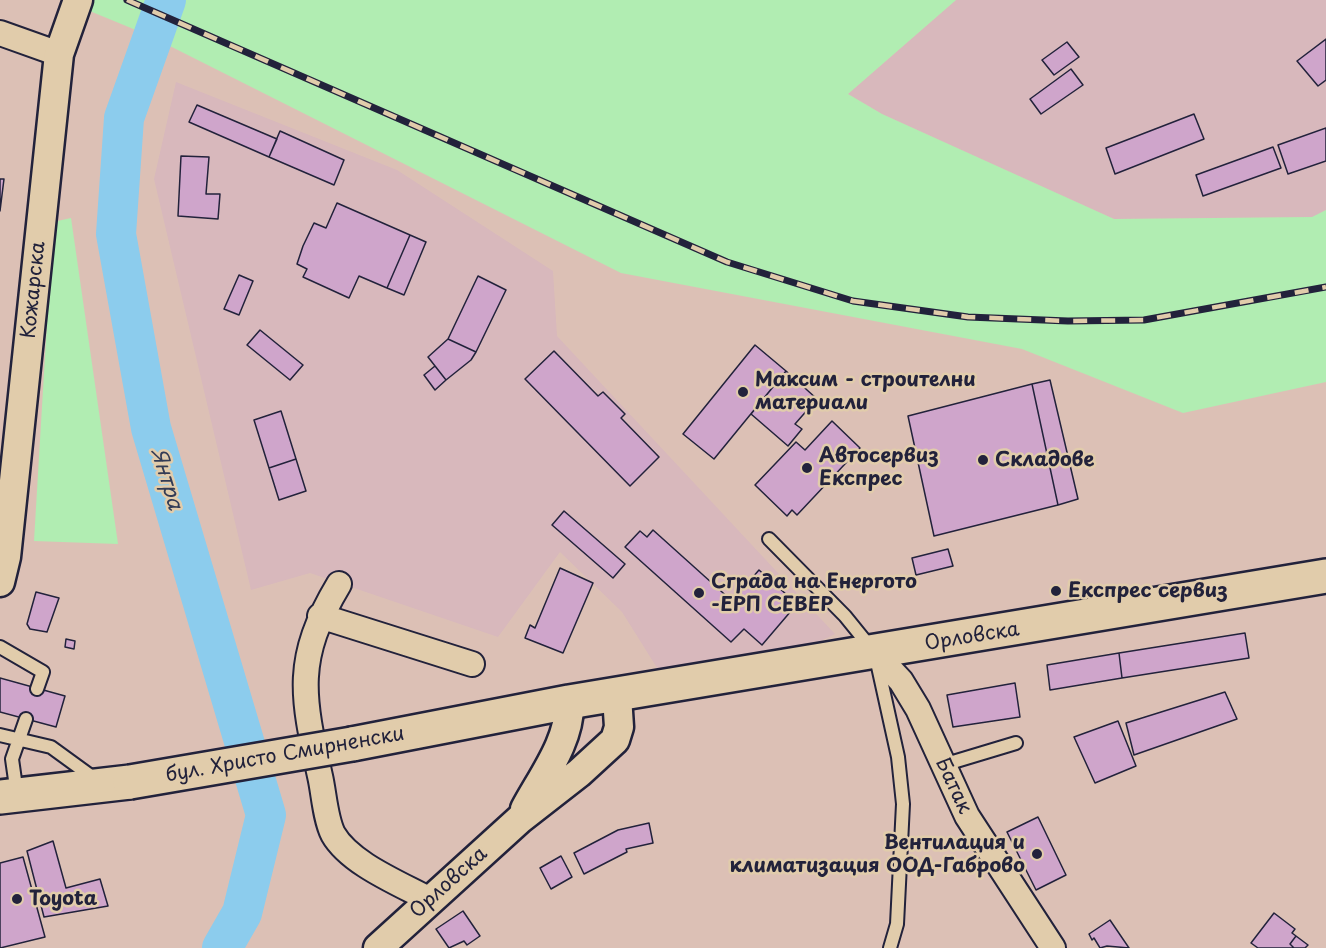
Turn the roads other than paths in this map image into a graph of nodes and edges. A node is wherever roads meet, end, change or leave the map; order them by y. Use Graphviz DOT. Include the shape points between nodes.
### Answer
graph roads {
  1 [pos="78,0"];
  2 [pos="0,33"];
  3 [pos="59,54"];
  4 [pos="769,539"];
  5 [pos="1326,576"];
  6 [pos="0,582"];
  7 [pos="339,584"];
  8 [pos="320,616"];
  9 [pos="0,647"];
  10 [pos="875,653"];
  11 [pos="472,664"];
  12 [pos="37,688"];
  13 [pos="617,696"];
  14 [pos="569,702"];
  15 [pos="26,719"];
  16 [pos="0,735"];
  17 [pos="19,739"];
  18 [pos="1016,742"];
  19 [pos="942,765"];
  20 [pos="118,784"];
  21 [pos="8,796"];
  22 [pos="520,819"];
  23 [pos="430,900"];
  24 [pos="378,948"];
  25 [pos="890,948"];
  26 [pos="1053,948"];
  1 -- 3 [label="street, Кожарска"];
  2 -- 3 [label="street"];
  3 -- 6 [label="street, Кожарска" via="6,557"];
  4 -- 10 [label="lane"];
  5 -- 10 [label="main road, Орловска"];
  7 -- 8 [label="street"];
  8 -- 11 [label="street"];
  8 -- 23 [label="street" via="304,673 307,717 333,833 372,868"];
  9 -- 12 [label="lane" via="43,672"];
  10 -- 13 [label="main road, Орловска"];
  10 -- 19 [label="street, Батак" via="901,681 918,709"];
  10 -- 25 [label="lane" via="898,757 903,804 897,924"];
  13 -- 14 [label="main road, Орловска"];
  13 -- 22 [label="street, Орловска" via="619,727 615,740"];
  14 -- 20 [label="main road, бул. Христо Смирненски, bridge"];
  14 -- 22 [label="street, Орловска" via="565,732"];
  15 -- 17 [label="lane"];
  16 -- 17 [label="lane"];
  17 -- 20 [label="lane" via="51,747"];
  17 -- 21 [label="lane" via="12,759"];
  18 -- 19 [label="lane"];
  19 -- 26 [label="street, Батак" via="984,845"];
  20 -- 21 [label="main road, бул. Христо Смирненски"];
  22 -- 23 [label="street, Орловска"];
  23 -- 24 [label="street, Орловска"];
}
